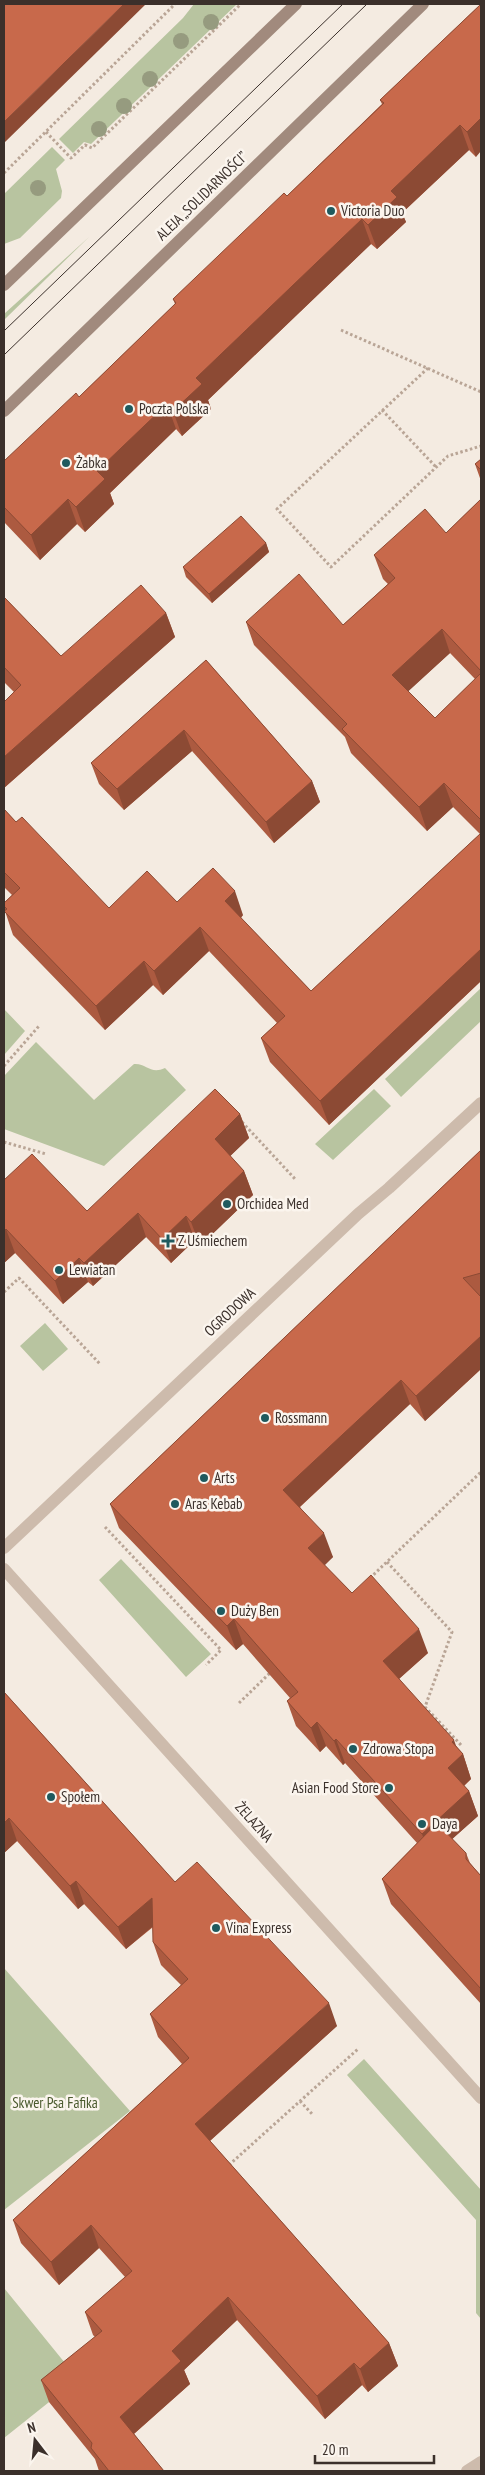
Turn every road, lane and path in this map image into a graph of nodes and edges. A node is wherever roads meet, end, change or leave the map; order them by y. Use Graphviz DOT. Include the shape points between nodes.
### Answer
graph roads {
  1 [pos="175,4"];
  2 [pos="242,4"];
  3 [pos="296,4"];
  4 [pos="423,4"];
  5 [pos="46,132"];
  6 [pos="4,173"];
  7 [pos="4,284"];
  8 [pos="341,330"];
  9 [pos="428,368"];
  10 [pos="481,392"];
  11 [pos="4,410"];
  12 [pos="382,410"];
  13 [pos="481,446"];
  14 [pos="436,467"];
  15 [pos="39,1026"];
  16 [pos="4,1066"];
  17 [pos="481,1103"];
  18 [pos="236,1116"];
  19 [pos="4,1142"];
  20 [pos="46,1154"];
  21 [pos="296,1180"];
  22 [pos="4,1292"];
  23 [pos="100,1364"];
  24 [pos="481,1472"];
  25 [pos="105,1527"];
  26 [pos="4,1548"];
  27 [pos="387,1562"];
  28 [pos="4,1569"];
  29 [pos="366,1582"];
  30 [pos="206,1665"];
  31 [pos="274,1669"];
  32 [pos="239,1703"];
  33 [pos="462,1746"];
  34 [pos="358,2049"];
  35 [pos="481,2098"];
  36 [pos="300,2101"];
  37 [pos="312,2114"];
  38 [pos="224,2170"];
  39 [pos="481,2462"];
  40 [pos="467,2471"];
  1 -- 5 [label="path"];
  2 -- 5 [label="path" via="92,148 85,145 71,158"];
  3 -- 7 [label="main road"];
  4 -- 11 [label="main road, ALEJA „SOLIDARNOŚCI”"];
  5 -- 6 [label="path"];
  8 -- 9 [label="path"];
  9 -- 10 [label="path"];
  9 -- 12 [label="path"];
  12 -- 14 [label="path"];
  12 -- 14 [label="path" via="277,509 331,567"];
  13 -- 14 [label="path" via="448,456"];
  15 -- 16 [label="path"];
  17 -- 26 [label="street, OGRODOWA" via="358,1214"];
  18 -- 21 [label="path"];
  19 -- 20 [label="path"];
  22 -- 23 [label="path" via="19,1278"];
  24 -- 27 [label="path"];
  25 -- 30 [label="path" via="221,1650"];
  27 -- 29 [label="path"];
  27 -- 33 [label="path" via="452,1632 425,1707"];
  28 -- 35 [label="street, ŻELAZNA"];
  31 -- 32 [label="path"];
  34 -- 36 [label="path"];
  36 -- 37 [label="path"];
  36 -- 38 [label="path"];
  39 -- 40 [label="street"];
}
